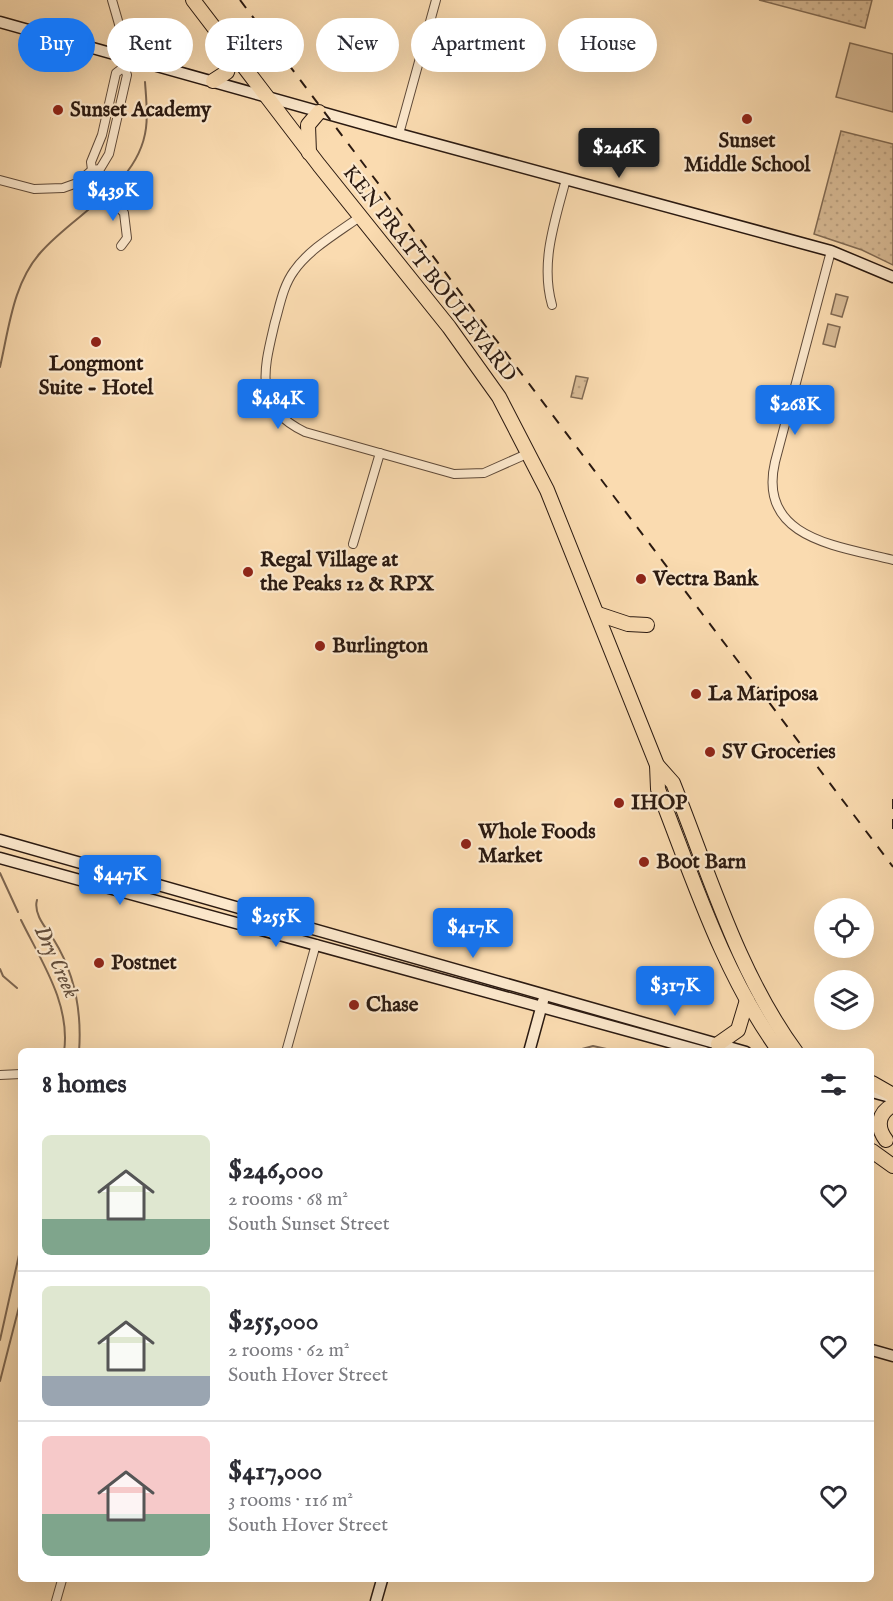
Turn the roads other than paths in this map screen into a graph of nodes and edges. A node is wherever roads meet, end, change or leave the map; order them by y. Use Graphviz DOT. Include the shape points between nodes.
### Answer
graph roads {
  1 [pos="112,0"];
  2 [pos="193,0"];
  3 [pos="436,0"];
  4 [pos="117,18"];
  5 [pos="207,18"];
  6 [pos="0,22"];
  7 [pos="107,56"];
  8 [pos="117,72"];
  9 [pos="127,72"];
  10 [pos="171,72"];
  11 [pos="225,72"];
  12 [pos="248,72"];
  13 [pos="213,81"];
  14 [pos="265,95"];
  15 [pos="319,112"];
  16 [pos="335,116"];
  17 [pos="371,126"];
  18 [pos="399,134"];
  19 [pos="309,153"];
  20 [pos="91,172"];
  21 [pos="566,179"];
  22 [pos="0,180"];
  23 [pos="361,216"];
  24 [pos="121,246"];
  25 [pos="831,251"];
  26 [pos="893,277"];
  27 [pos="552,305"];
  28 [pos="530,452"];
  29 [pos="380,453"];
  30 [pos="353,544"];
  31 [pos="893,560"];
  32 [pos="598,614"];
  33 [pos="647,625"];
  34 [pos="657,765"];
  35 [pos="5,842"];
  36 [pos="6,860"];
  37 [pos="320,931"];
  38 [pos="316,944"];
  39 [pos="545,994"];
  40 [pos="747,1000"];
  41 [pos="542,1006"];
  42 [pos="781,1029"];
  43 [pos="718,1044"];
  44 [pos="287,1048"];
  45 [pos="530,1048"];
  46 [pos="691,1048"];
  47 [pos="732,1048"];
  48 [pos="777,1048"];
  49 [pos="793,1048"];
  50 [pos="802,1048"];
  51 [pos="18,1074"];
  52 [pos="0,1075"];
  53 [pos="874,1084"];
  54 [pos="874,1092"];
  55 [pos="893,1096"];
  56 [pos="893,1105"];
  57 [pos="874,1131"];
  58 [pos="890,1143"];
  59 [pos="874,1152"];
  60 [pos="893,1166"];
  61 [pos="874,1351"];
  62 [pos="893,1356"];
  63 [pos="61,1582"];
  64 [pos="381,1582"];
  65 [pos="56,1601"];
  66 [pos="376,1601"];
  1 -- 4 [label="street"];
  2 -- 5 [label="highway, KEN PRATT BOULEVARD"];
  3 -- 18 [label="street"];
  6 -- 7 [label="main road"];
  8 -- 20 [label="street"];
  9 -- 20 [label="street" via="109,154 100,169"];
  10 -- 13 [label="main road"];
  11 -- 13 [label="highway"];
  12 -- 14 [label="highway, KEN PRATT BOULEVARD"];
  13 -- 14 [label="main road"];
  14 -- 15 [label="main road"];
  14 -- 19 [label="highway, KEN PRATT BOULEVARD"];
  15 -- 17 [label="main road"];
  15 -- 19 [label="highway" via="308,125"];
  16 -- 17 [label="main road"];
  17 -- 18 [label="main road"];
  18 -- 21 [label="main road"];
  19 -- 23 [label="highway, KEN PRATT BOULEVARD"];
  20 -- 22 [label="street" via="63,188 49,190"];
  20 -- 24 [label="street" via="124,213 127,238"];
  21 -- 25 [label="main road"];
  21 -- 27 [label="street" via="547,262"];
  23 -- 28 [label="highway, KEN PRATT BOULEVARD" via="480,369"];
  23 -- 29 [label="street" via="303,260 288,279 264,381 272,405 292,425"];
  25 -- 26 [label="main road"];
  25 -- 31 [label="street" via="774,468 774,496 783,516 799,532"];
  28 -- 29 [label="street" via="484,473 469,475"];
  28 -- 32 [label="highway, KEN PRATT BOULEVARD"];
  29 -- 30 [label="street"];
  32 -- 33 [label="highway" via="628,624"];
  32 -- 34 [label="highway, KEN PRATT BOULEVARD"];
  34 -- 40 [label="highway, KEN PRATT BOULEVARD" via="658,789 724,955"];
  34 -- 42 [label="highway, KEN PRATT BOULEVARD" via="673,783 742,953"];
  35 -- 37 [label="main road"];
  36 -- 38 [label="main road"];
  37 -- 38 [label="main road"];
  37 -- 39 [label="main road"];
  38 -- 41 [label="main road"];
  38 -- 44 [label="street"];
  39 -- 41 [label="main road"];
  39 -- 43 [label="main road"];
  40 -- 43 [label="highway" via="738,1030"];
  40 -- 48 [label="highway, KEN PRATT BOULEVARD"];
  41 -- 45 [label="main road"];
  41 -- 46 [label="main road"];
  42 -- 49 [label="highway, KEN PRATT BOULEVARD"];
  42 -- 50 [label="highway"];
  43 -- 47 [label="main road"];
  51 -- 52 [label="street"];
  53 -- 55 [label="highway"];
  54 -- 55 [label="main road"];
  56 -- 58 [label="highway" via="884,1110 879,1122 881,1134"];
  57 -- 58 [label="highway"];
  59 -- 60 [label="highway"];
  61 -- 62 [label="main road"];
  63 -- 65 [label="street"];
  64 -- 66 [label="main road"];
}
